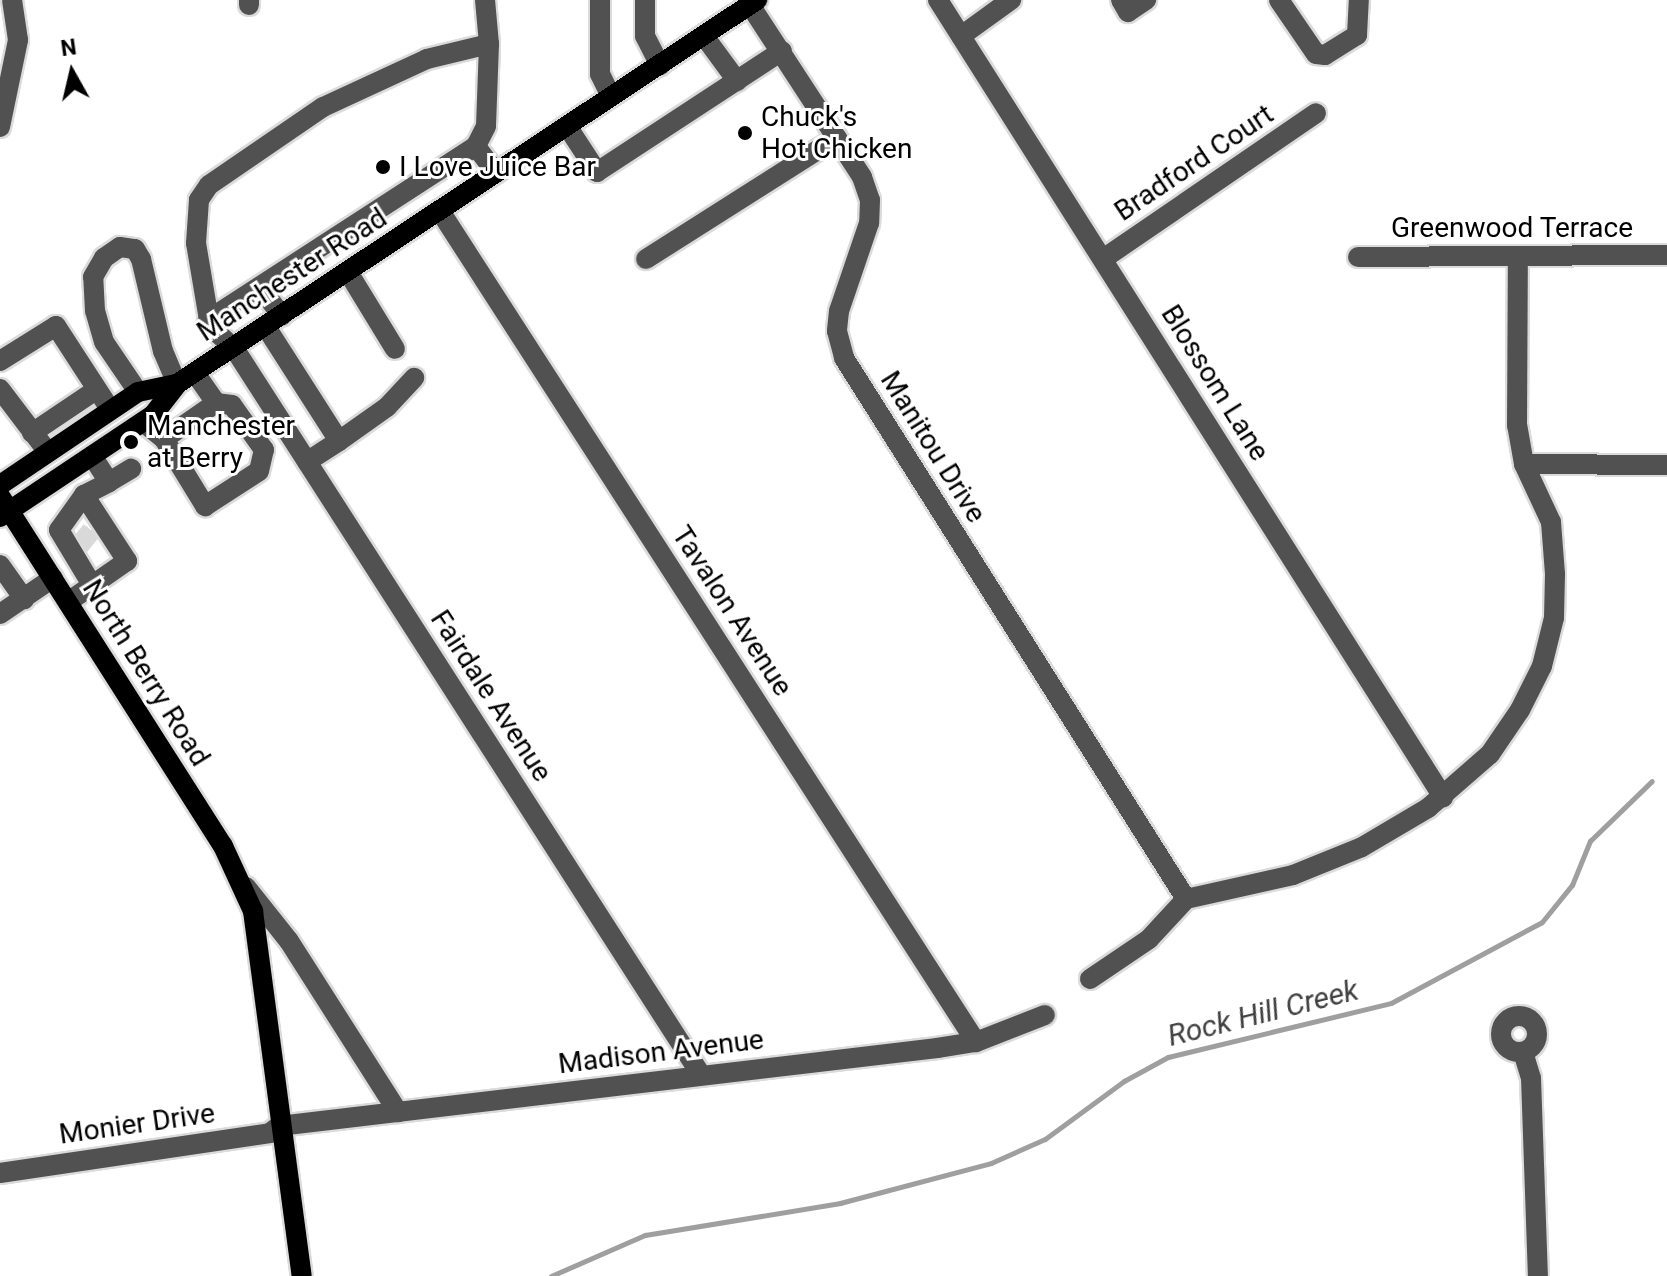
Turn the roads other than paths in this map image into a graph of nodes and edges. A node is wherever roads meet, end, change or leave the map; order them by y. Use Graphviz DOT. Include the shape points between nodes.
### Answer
graph roads {
  1 [pos="12,0"];
  2 [pos="485,0"];
  3 [pos="600,0"];
  4 [pos="645,0"];
  5 [pos="938,0"];
  6 [pos="1011,0"];
  7 [pos="1121,0"];
  8 [pos="1146,0"];
  9 [pos="1279,0"];
  10 [pos="1359,0"];
  11 [pos="744,4"];
  12 [pos="704,36"];
  13 [pos="961,36"];
  14 [pos="489,44"];
  15 [pos="782,51"];
  16 [pos="660,65"];
  17 [pos="737,81"];
  18 [pos="611,97"];
  19 [pos="1316,113"];
  20 [pos="567,126"];
  21 [pos="0,127"];
  22 [pos="837,138"];
  23 [pos="476,146"];
  24 [pos="496,173"];
  25 [pos="440,211"];
  26 [pos="1667,255"];
  27 [pos="1518,256"];
  28 [pos="1358,257"];
  29 [pos="646,259"];
  30 [pos="1103,259"];
  31 [pos="348,272"];
  32 [pos="260,287"];
  33 [pos="208,320"];
  34 [pos="274,322"];
  35 [pos="234,348"];
  36 [pos="395,349"];
  37 [pos="0,361"];
  38 [pos="414,378"];
  39 [pos="186,379"];
  40 [pos="0,389"];
  41 [pos="96,390"];
  42 [pos="138,392"];
  43 [pos="224,404"];
  44 [pos="110,409"];
  45 [pos="143,422"];
  46 [pos="32,433"];
  47 [pos="164,439"];
  48 [pos="339,441"];
  49 [pos="47,451"];
  50 [pos="92,456"];
  51 [pos="307,462"];
  52 [pos="1524,464"];
  53 [pos="1667,465"];
  54 [pos="131,469"];
  55 [pos="109,482"];
  56 [pos="0,485"];
  57 [pos="84,495"];
  58 [pos="3,508"];
  59 [pos="0,565"];
  60 [pos="53,578"];
  61 [pos="92,585"];
  62 [pos="24,599"];
  63 [pos="68,602"];
  64 [pos="0,614"];
  65 [pos="1443,797"];
  66 [pos="241,881"];
  67 [pos="1186,899"];
  68 [pos="1090,979"];
  69 [pos="1045,1015"];
  70 [pos="976,1042"];
  71 [pos="1523,1052"];
  72 [pos="701,1075"];
  73 [pos="398,1112"];
  74 [pos="279,1126"];
  75 [pos="0,1173"];
  76 [pos="302,1276"];
  77 [pos="1538,1276"];
  1 -- 21 [label="street" via="18,40"];
  2 -- 14 [label="street"];
  3 -- 18 [label="street" via="600,74"];
  4 -- 16 [label="street" via="645,36"];
  5 -- 13 [label="street, Blossom Lane"];
  6 -- 13 [label="street"];
  7 -- 8 [label="street" via="1128,12"];
  9 -- 10 [label="street" via="1316,54 1325,55 1357,35"];
  11 -- 12 [label="main road, Manchester Road"];
  11 -- 15 [label="street, Manitou Drive"];
  12 -- 16 [label="main road, Manchester Road"];
  12 -- 17 [label="street"];
  13 -- 30 [label="street, Blossom Lane"];
  14 -- 23 [label="street" via="486,126"];
  14 -- 33 [label="street" via="427,59 323,107 209,185 194,220"];
  15 -- 17 [label="street"];
  15 -- 22 [label="street, Manitou Drive"];
  16 -- 18 [label="main road, Manchester Road"];
  17 -- 20 [label="street" via="597,172"];
  18 -- 20 [label="main road, Manchester Road"];
  19 -- 30 [label="street, Bradford Court"];
  20 -- 24 [label="main road, Manchester Road"];
  22 -- 29 [label="street"];
  22 -- 67 [label="street, Manitou Drive" via="870,200 869,223 839,311 837,331 844,358"];
  23 -- 24 [label="street"];
  23 -- 32 [label="street"];
  24 -- 25 [label="main road, Manchester Road"];
  25 -- 31 [label="main road, Manchester Road"];
  25 -- 70 [label="street, Tavalon Avenue"];
  26 -- 27 [label="street, Greenwood Terrace"];
  27 -- 28 [label="street, Greenwood Terrace"];
  27 -- 52 [label="street" via="1516,416"];
  30 -- 65 [label="street, Blossom Lane"];
  31 -- 34 [label="main road, Manchester Road"];
  31 -- 36 [label="street"];
  32 -- 33 [label="street"];
  32 -- 34 [label="street"];
  33 -- 35 [label="street, Fairdale Avenue" via="216,335"];
  34 -- 35 [label="main road, Manchester Road"];
  34 -- 48 [label="street"];
  35 -- 39 [label="main road, Manchester Road"];
  35 -- 51 [label="street, Fairdale Avenue"];
  37 -- 41 [label="street" via="56,326"];
  38 -- 48 [label="street" via="387,407"];
  39 -- 42 [label="main road, Manchester Road"];
  39 -- 42 [label="street" via="157,329 141,259 135,249 120,247 96,270 94,303 104,342"];
  39 -- 43 [label="street"];
  39 -- 45 [label="main road, Manchester Road"];
  40 -- 46 [label="street"];
  41 -- 44 [label="street"];
  41 -- 46 [label="street"];
  42 -- 44 [label="main road, Manchester Road"];
  43 -- 47 [label="street"];
  43 -- 47 [label="street" via="252,447 259,471 205,506"];
  44 -- 49 [label="main road, Manchester Road"];
  45 -- 47 [label="street"];
  45 -- 50 [label="main road, Manchester Road"];
  46 -- 49 [label="street"];
  48 -- 51 [label="street"];
  49 -- 56 [label="main road, Manchester Road"];
  50 -- 55 [label="street"];
  50 -- 58 [label="main road, Manchester Road"];
  51 -- 72 [label="street, Fairdale Avenue"];
  52 -- 53 [label="street"];
  52 -- 65 [label="street" via="1551,522 1554,618 1542,666 1520,710 1490,754"];
  54 -- 55 [label="street"];
  55 -- 57 [label="street"];
  57 -- 61 [label="street" via="59,530 76,549"];
  57 -- 61 [label="street" via="97,524 127,561"];
  58 -- 60 [label="main road, North Berry Road"];
  59 -- 62 [label="street"];
  60 -- 62 [label="street"];
  60 -- 63 [label="main road, North Berry Road"];
  61 -- 63 [label="street"];
  62 -- 64 [label="street"];
  63 -- 66 [label="main road, North Berry Road"];
  65 -- 67 [label="street" via="1362,847 1293,875"];
  66 -- 73 [label="street, North Berry Road" via="289,941"];
  66 -- 74 [label="main road, North Berry Road" via="253,911"];
  67 -- 68 [label="street" via="1149,939"];
  69 -- 70 [label="street, Madison Avenue"];
  70 -- 72 [label="street, Madison Avenue"];
  71 -- 77 [label="street" via="1531,1078"];
  72 -- 73 [label="street, Madison Avenue"];
  73 -- 74 [label="street, Madison Avenue"];
  74 -- 75 [label="street, Monier Drive" via="270,1133"];
  74 -- 76 [label="main road, North Berry Road"];
}
